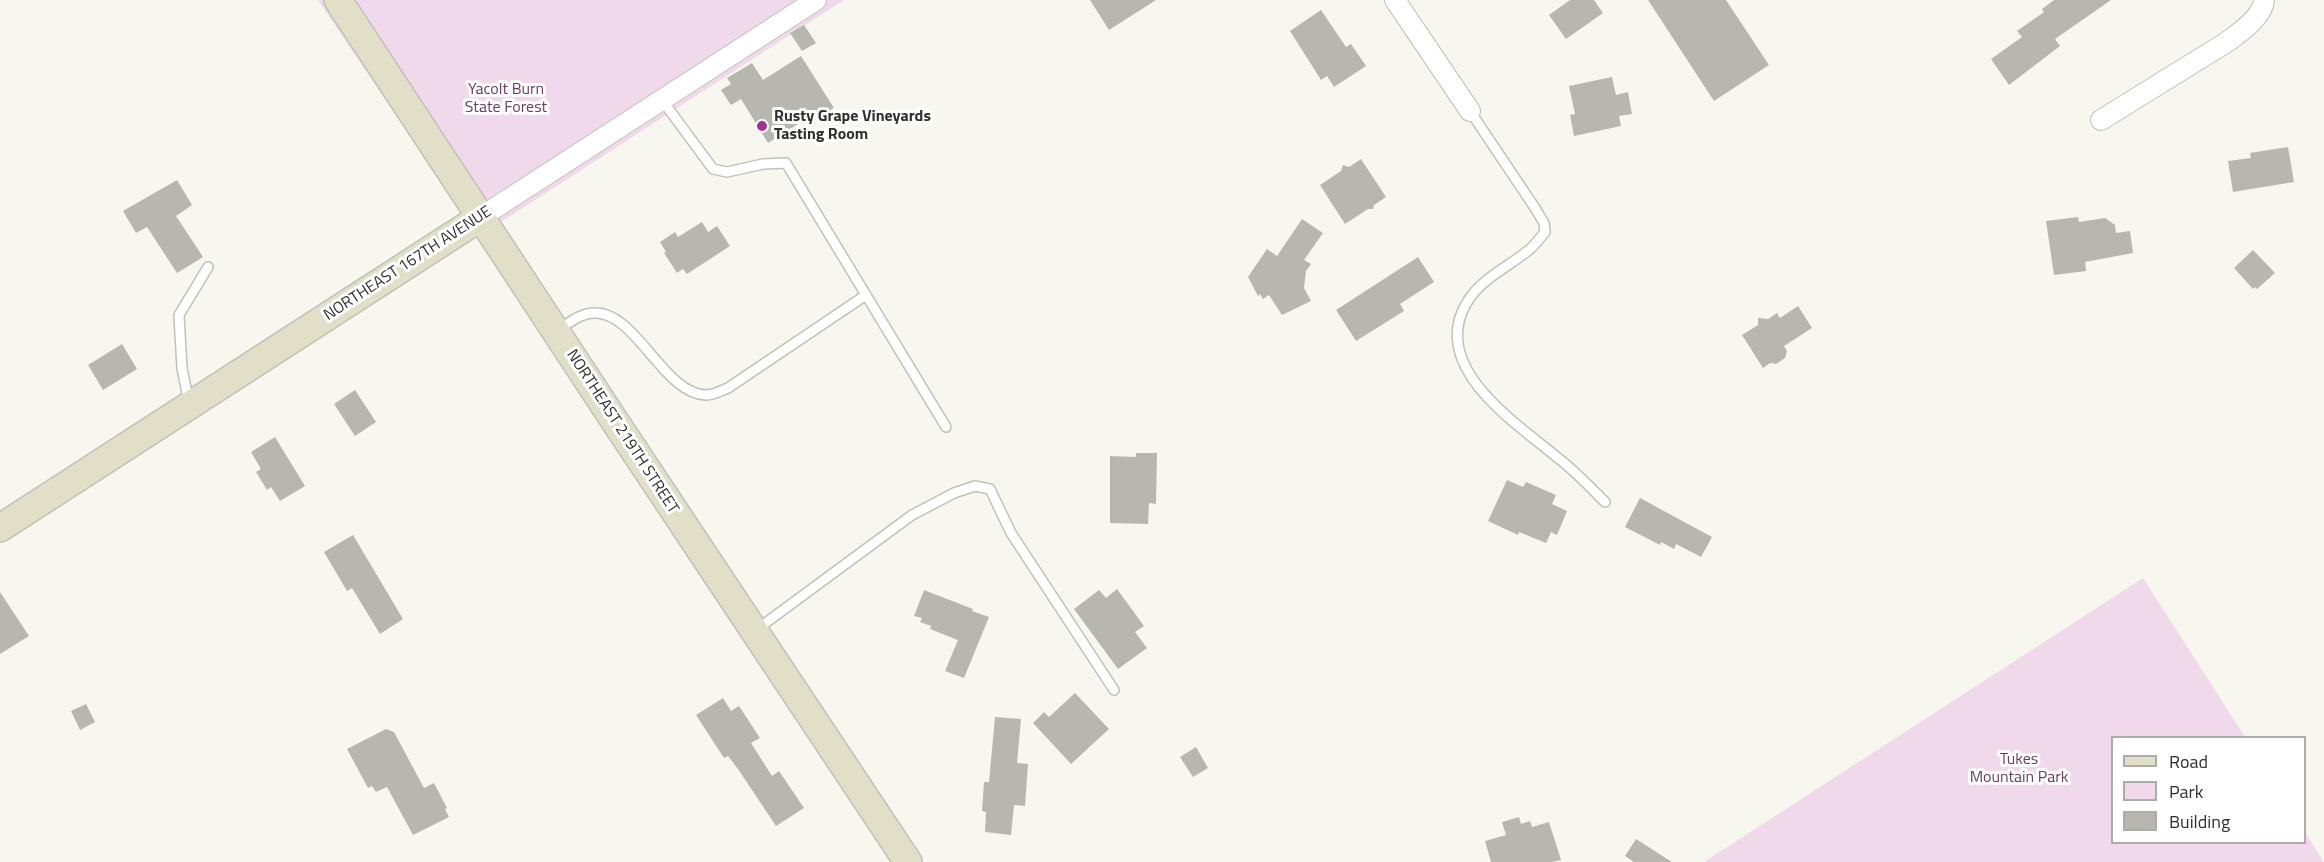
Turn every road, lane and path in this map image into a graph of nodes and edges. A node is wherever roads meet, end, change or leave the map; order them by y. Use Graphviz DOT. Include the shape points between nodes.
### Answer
graph roads {
  1 [pos="338,0"];
  2 [pos="816,0"];
  3 [pos="1395,0"];
  4 [pos="2264,0"];
  5 [pos="662,100"];
  6 [pos="1470,111"];
  7 [pos="2101,120"];
  8 [pos="481,217"];
  9 [pos="208,267"];
  10 [pos="866,295"];
  11 [pos="555,331"];
  12 [pos="190,406"];
  13 [pos="946,427"];
  14 [pos="1605,502"];
  15 [pos="0,528"];
  16 [pos="754,632"];
  17 [pos="1114,690"];
  18 [pos="908,862"];
  1 -- 8 [label="main road, NORTHEAST 219TH STREET"];
  2 -- 5 [label="street, NORTHEAST 167TH AVENUE"];
  3 -- 6 [label="street"];
  4 -- 7 [label="street" via="2246,28 2227,42"];
  5 -- 8 [label="street, NORTHEAST 167TH AVENUE"];
  5 -- 10 [label="lane" via="713,169 727,172 786,163"];
  6 -- 14 [label="lane" via="1535,208 1545,232 1470,297 1462,313 1458,337 1461,359 1474,383 1497,408"];
  8 -- 11 [label="main road, NORTHEAST 219TH STREET"];
  8 -- 12 [label="main road, NORTHEAST 167TH AVENUE"];
  9 -- 12 [label="lane" via="179,315 182,368"];
  10 -- 11 [label="lane" via="728,388 705,395 679,384 609,315 587,314"];
  10 -- 13 [label="lane"];
  11 -- 16 [label="main road, NORTHEAST 219TH STREET"];
  12 -- 15 [label="main road, NORTHEAST 167TH AVENUE"];
  16 -- 17 [label="lane" via="912,515 975,486 990,489 1011,533"];
  16 -- 18 [label="main road, NORTHEAST 219TH STREET"];
}
